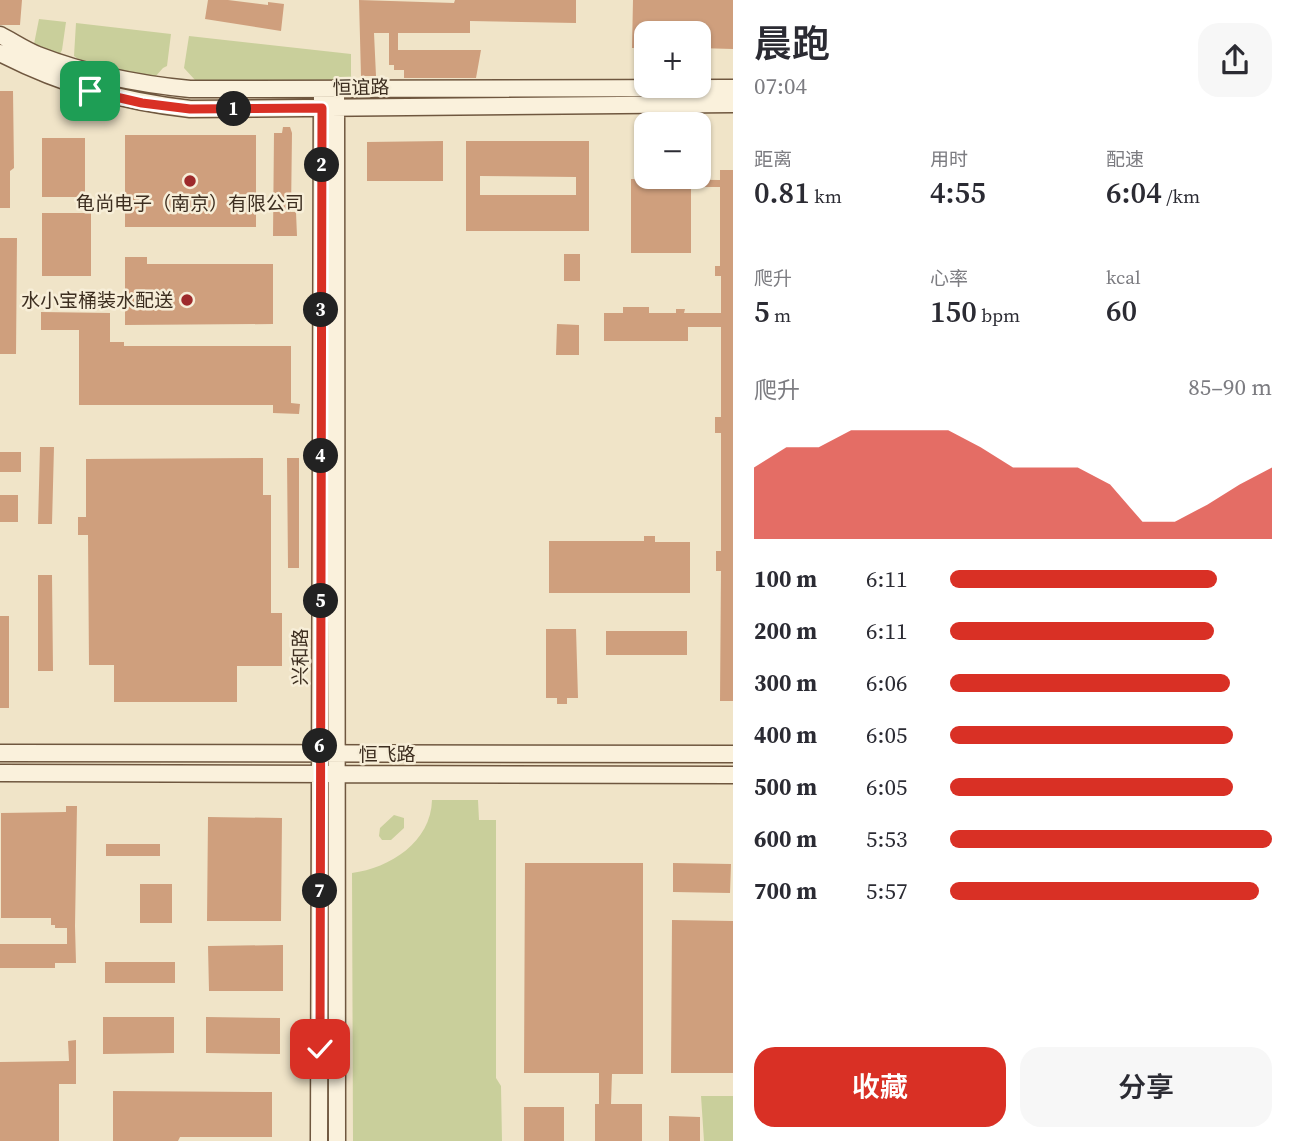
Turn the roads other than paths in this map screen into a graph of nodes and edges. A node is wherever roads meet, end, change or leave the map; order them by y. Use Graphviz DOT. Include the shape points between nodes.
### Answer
graph roads {
  1 [pos="0,35"];
  2 [pos="0,53"];
  3 [pos="733,88"];
  4 [pos="329,89"];
  5 [pos="733,104"];
  6 [pos="329,108"];
  7 [pos="0,753"];
  8 [pos="328,753"];
  9 [pos="733,754"];
  10 [pos="0,772"];
  11 [pos="328,775"];
  12 [pos="733,775"];
  13 [pos="319,1141"];
  14 [pos="337,1141"];
  1 -- 4 [label="main road, 恒谊路" via="37,55 146,85"];
  2 -- 6 [label="main road, 恒谊路" via="90,91 142,103 190,109"];
  3 -- 4 [label="main road, 恒谊路"];
  4 -- 6 [label="main road, 兴和路"];
  5 -- 6 [label="main road, 恒谊路"];
  6 -- 8 [label="main road, 兴和路"];
  7 -- 8 [label="main road, 恒飞路"];
  8 -- 9 [label="main road, 恒飞路"];
  8 -- 11 [label="main road, 兴和路"];
  10 -- 11 [label="main road, 恒飞路"];
  11 -- 12 [label="main road, 恒飞路"];
  11 -- 13 [label="main road, 兴和路"];
  11 -- 14 [label="main road, 兴和路"];
}
